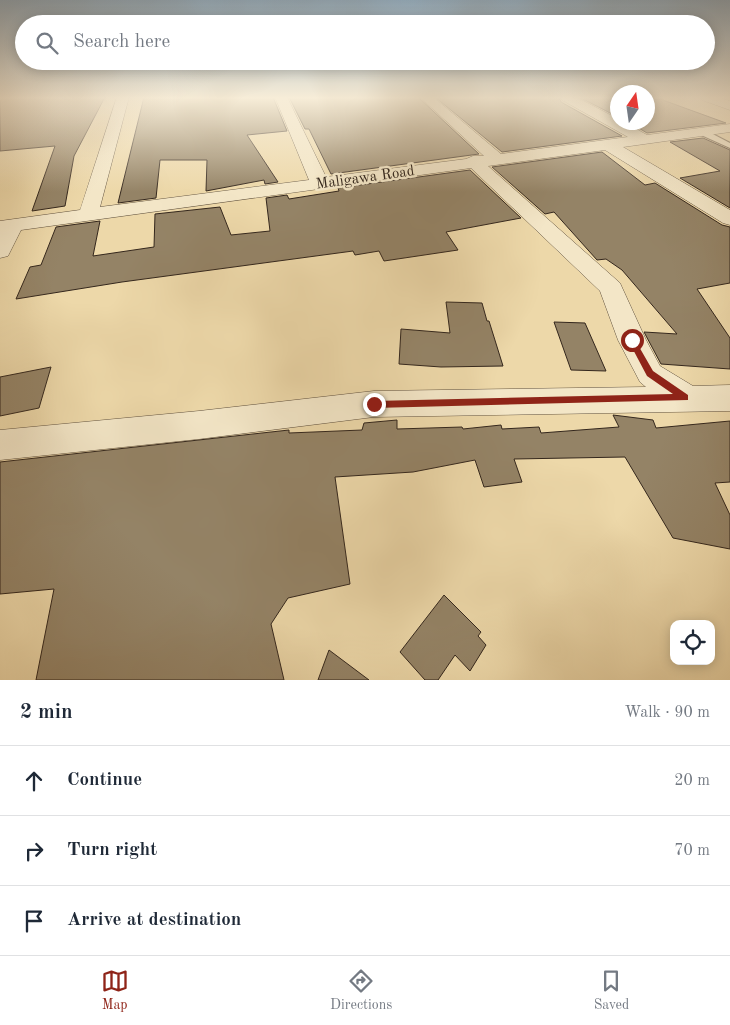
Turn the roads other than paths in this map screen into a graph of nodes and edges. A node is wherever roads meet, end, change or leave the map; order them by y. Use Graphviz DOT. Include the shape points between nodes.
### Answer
graph roads {
  1 [pos="113,129"];
  2 [pos="296,129"];
  3 [pos="463,129"];
  4 [pos="625,129"];
  5 [pos="725,129"];
  6 [pos="702,132"];
  7 [pos="643,139"];
  8 [pos="607,144"];
  9 [pos="730,146"];
  10 [pos="496,158"];
  11 [pos="473,161"];
  12 [pos="320,184"];
  13 [pos="88,215"];
  14 [pos="730,219"];
  15 [pos="7,226"];
  16 [pos="0,252"];
  17 [pos="685,397"];
  18 [pos="730,398"];
  19 [pos="0,444"];
  1 -- 13 [label="street"];
  2 -- 12 [label="street"];
  3 -- 10 [label="street"];
  4 -- 7 [label="street"];
  5 -- 6 [label="street, Maligawa Road"];
  6 -- 7 [label="street, Maligawa Road"];
  6 -- 9 [label="lane"];
  7 -- 8 [label="street, Maligawa Road"];
  8 -- 10 [label="street, Maligawa Road"];
  8 -- 14 [label="street"];
  10 -- 11 [label="street, Maligawa Road"];
  11 -- 12 [label="street, Maligawa Road"];
  11 -- 17 [label="street" via="611,288 650,374"];
  12 -- 13 [label="street, Maligawa Road"];
  13 -- 15 [label="street, Maligawa Road"];
  15 -- 16 [label="street"];
  17 -- 18 [label="street"];
  17 -- 19 [label="street" via="374,404"];
}
